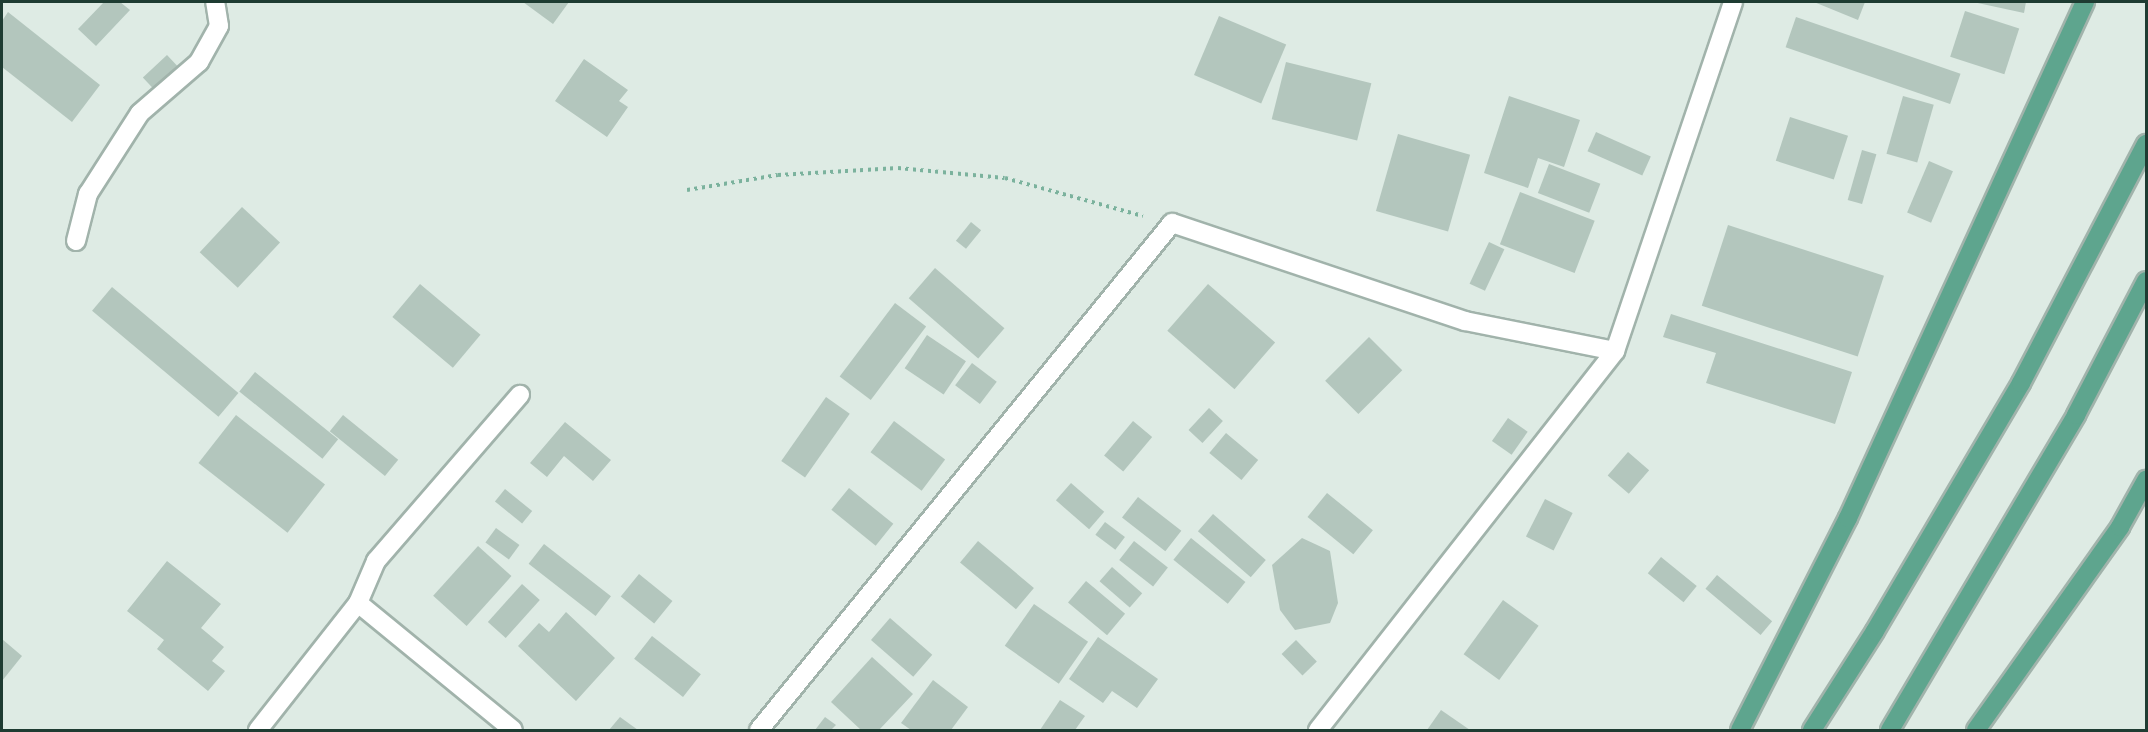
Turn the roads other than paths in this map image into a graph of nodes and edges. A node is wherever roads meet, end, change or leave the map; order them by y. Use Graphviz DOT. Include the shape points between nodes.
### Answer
graph roads {
  1 [pos="215,2"];
  2 [pos="1733,2"];
  3 [pos="2085,2"];
  4 [pos="2146,144"];
  5 [pos="76,241"];
  6 [pos="2146,281"];
  7 [pos="1615,351"];
  8 [pos="520,395"];
  9 [pos="2146,480"];
  10 [pos="358,603"];
  11 [pos="258,730"];
  12 [pos="513,730"];
  13 [pos="759,730"];
  14 [pos="1318,730"];
  15 [pos="1740,730"];
  16 [pos="1812,730"];
  17 [pos="1890,730"];
  18 [pos="1976,730"];
  1 -- 5 [label="street" via="219,26 199,62 140,113 88,194"];
  2 -- 7 [label="street"];
  3 -- 15 [label="main road" via="1848,518"];
  4 -- 16 [label="main road" via="2021,383"];
  6 -- 17 [label="main road" via="2076,415"];
  7 -- 13 [label="street" via="1473,324 1172,223"];
  7 -- 14 [label="street"];
  8 -- 10 [label="street" via="376,561"];
  9 -- 18 [label="main road" via="2120,527"];
  10 -- 11 [label="street"];
  10 -- 12 [label="street"];
}
